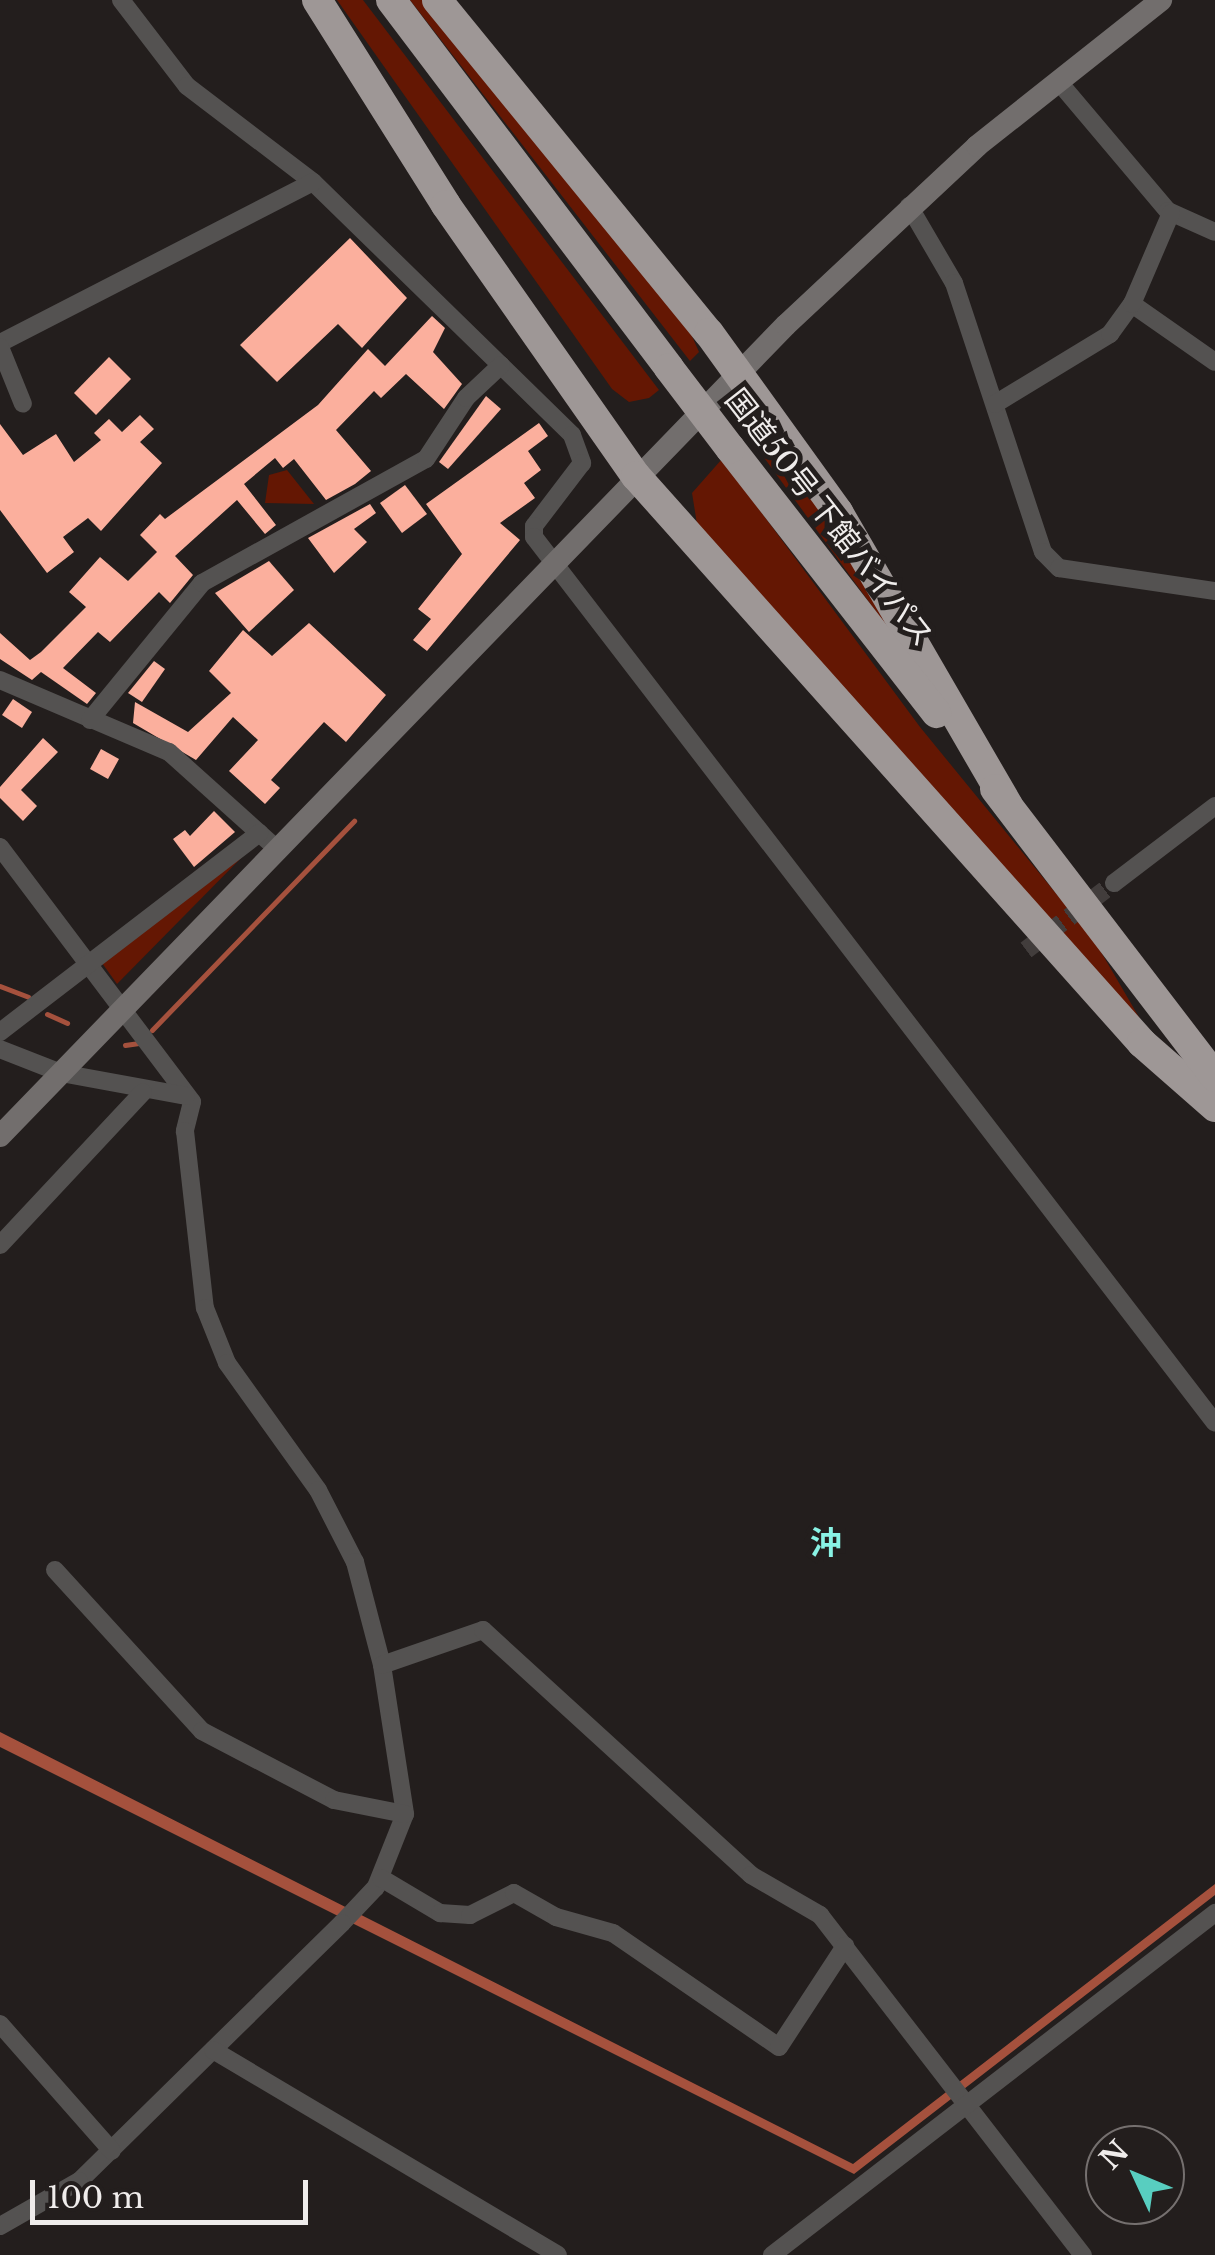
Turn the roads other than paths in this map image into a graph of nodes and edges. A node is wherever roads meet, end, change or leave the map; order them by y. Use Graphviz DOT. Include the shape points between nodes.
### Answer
graph roads {
  1 [pos="121,0"];
  2 [pos="317,0"];
  3 [pos="390,0"];
  4 [pos="437,0"];
  5 [pos="1160,0"];
  6 [pos="1058,81"];
  7 [pos="313,182"];
  8 [pos="909,206"];
  9 [pos="1172,213"];
  10 [pos="1215,232"];
  11 [pos="1132,304"];
  12 [pos="0,345"];
  13 [pos="1215,362"];
  14 [pos="501,364"];
  15 [pos="738,372"];
  16 [pos="23,404"];
  17 [pos="995,404"];
  18 [pos="636,476"];
  19 [pos="552,562"];
  20 [pos="1215,591"];
  21 [pos="0,680"];
  22 [pos="90,720"];
  23 [pos="1008,805"];
  24 [pos="1215,806"];
  25 [pos="259,833"];
  26 [pos="0,847"];
  27 [pos="277,849"];
  28 [pos="1114,883"];
  29 [pos="88,965"];
  30 [pos="122,1007"];
  31 [pos="0,1032"];
  32 [pos="0,1049"];
  33 [pos="61,1073"];
  34 [pos="1215,1077"];
  35 [pos="144,1092"];
  36 [pos="186,1096"];
  37 [pos="1215,1107"];
  38 [pos="0,1136"];
  39 [pos="0,1245"];
  40 [pos="1215,1424"];
  41 [pos="54,1570"];
  42 [pos="382,1665"];
  43 [pos="406,1814"];
  44 [pos="380,1878"];
  45 [pos="1215,1913"];
  46 [pos="845,1946"];
  47 [pos="0,2024"];
  48 [pos="213,2050"];
  49 [pos="965,2105"];
  50 [pos="112,2151"];
  51 [pos="0,2226"];
  52 [pos="526,2247"];
  53 [pos="558,2255"];
  54 [pos="772,2255"];
  55 [pos="1082,2255"];
  1 -- 7 [label="street" via="187,86"];
  2 -- 18 [label="highway" via="446,204"];
  3 -- 23 [label="highway, 国道50号 下館バイパス, bridge"];
  4 -- 15 [label="highway"];
  5 -- 6 [label="street"];
  6 -- 8 [label="street"];
  6 -- 9 [label="street"];
  7 -- 12 [label="street"];
  7 -- 14 [label="street"];
  8 -- 15 [label="street"];
  8 -- 17 [label="street" via="954,283"];
  9 -- 10 [label="street"];
  9 -- 11 [label="street"];
  11 -- 13 [label="street"];
  11 -- 17 [label="street" via="1082,357"];
  12 -- 16 [label="street"];
  14 -- 19 [label="street" via="572,435 582,464 534,526"];
  14 -- 22 [label="street" via="466,398 426,460 202,583"];
  15 -- 18 [label="street"];
  15 -- 23 [label="highway" via="838,512"];
  17 -- 20 [label="street" via="1043,552 1059,568"];
  18 -- 19 [label="street"];
  18 -- 37 [label="highway" via="880,740 1142,1043"];
  19 -- 27 [label="street"];
  19 -- 40 [label="street"];
  21 -- 22 [label="street"];
  22 -- 25 [label="street" via="169,752"];
  23 -- 34 [label="highway, 国道50号 下館バイパス"];
  24 -- 28 [label="street"];
  25 -- 27 [label="street"];
  25 -- 29 [label="street"];
  26 -- 29 [label="street"];
  27 -- 30 [label="street"];
  29 -- 30 [label="street"];
  29 -- 31 [label="street"];
  30 -- 33 [label="street"];
  30 -- 36 [label="street"];
  32 -- 33 [label="street"];
  33 -- 35 [label="street"];
  33 -- 38 [label="street"];
  35 -- 36 [label="street"];
  35 -- 39 [label="street"];
  36 -- 42 [label="street" via="205,1308 226,1364 318,1490 355,1562"];
  41 -- 43 [label="street" via="202,1731 334,1800"];
  42 -- 43 [label="street"];
  42 -- 46 [label="street" via="483,1630 745,1870 820,1915"];
  43 -- 44 [label="street"];
  44 -- 46 [label="street" via="440,1913 470,1915 514,1892 556,1917 613,1933 779,2047"];
  44 -- 48 [label="street"];
  45 -- 49 [label="street"];
  46 -- 49 [label="street"];
  47 -- 50 [label="street"];
  48 -- 50 [label="street"];
  48 -- 52 [label="street"];
  49 -- 54 [label="street"];
  49 -- 55 [label="street"];
  50 -- 51 [label="street" via="78,2181"];
  52 -- 53 [label="street"];
}
